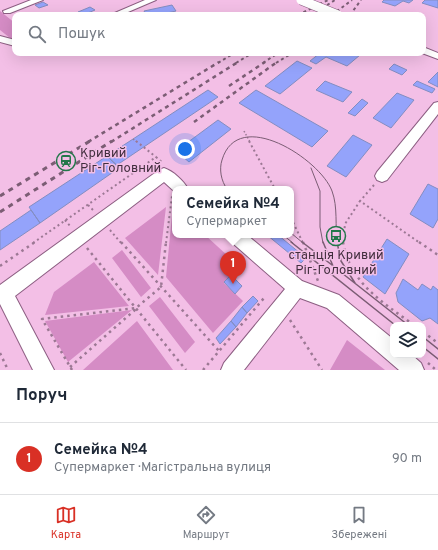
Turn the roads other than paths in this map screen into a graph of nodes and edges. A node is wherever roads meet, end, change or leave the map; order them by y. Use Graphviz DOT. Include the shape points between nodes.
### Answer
graph roads {
  1 [pos="39,0"];
  2 [pos="152,0"];
  3 [pos="300,0"];
  4 [pos="0,5"];
  5 [pos="8,11"];
  6 [pos="122,12"];
  7 [pos="330,12"];
  8 [pos="12,14"];
  9 [pos="0,39"];
  10 [pos="12,43"];
  11 [pos="12,44"];
  12 [pos="1,51"];
  13 [pos="426,51"];
  14 [pos="438,56"];
  15 [pos="438,106"];
  16 [pos="382,176"];
  17 [pos="177,186"];
  18 [pos="239,238"];
  19 [pos="297,288"];
  20 [pos="2,294"];
  21 [pos="390,349"];
  22 [pos="400,358"];
  23 [pos="44,370"];
  24 [pos="231,370"];
  25 [pos="414,370"];
  1 -- 5 [label="street"];
  2 -- 6 [label="street"];
  3 -- 7 [label="street, bridge"];
  4 -- 5 [label="street"];
  5 -- 8 [label="street"];
  9 -- 10 [label="street"];
  11 -- 12 [label="street"];
  13 -- 14 [label="street"];
  15 -- 16 [label="street"];
  17 -- 20 [label="street" via="164,174"];
  18 -- 19 [label="street"];
  19 -- 21 [label="street" via="333,300"];
  19 -- 24 [label="street"];
  20 -- 23 [label="street"];
  22 -- 25 [label="street"];
}
